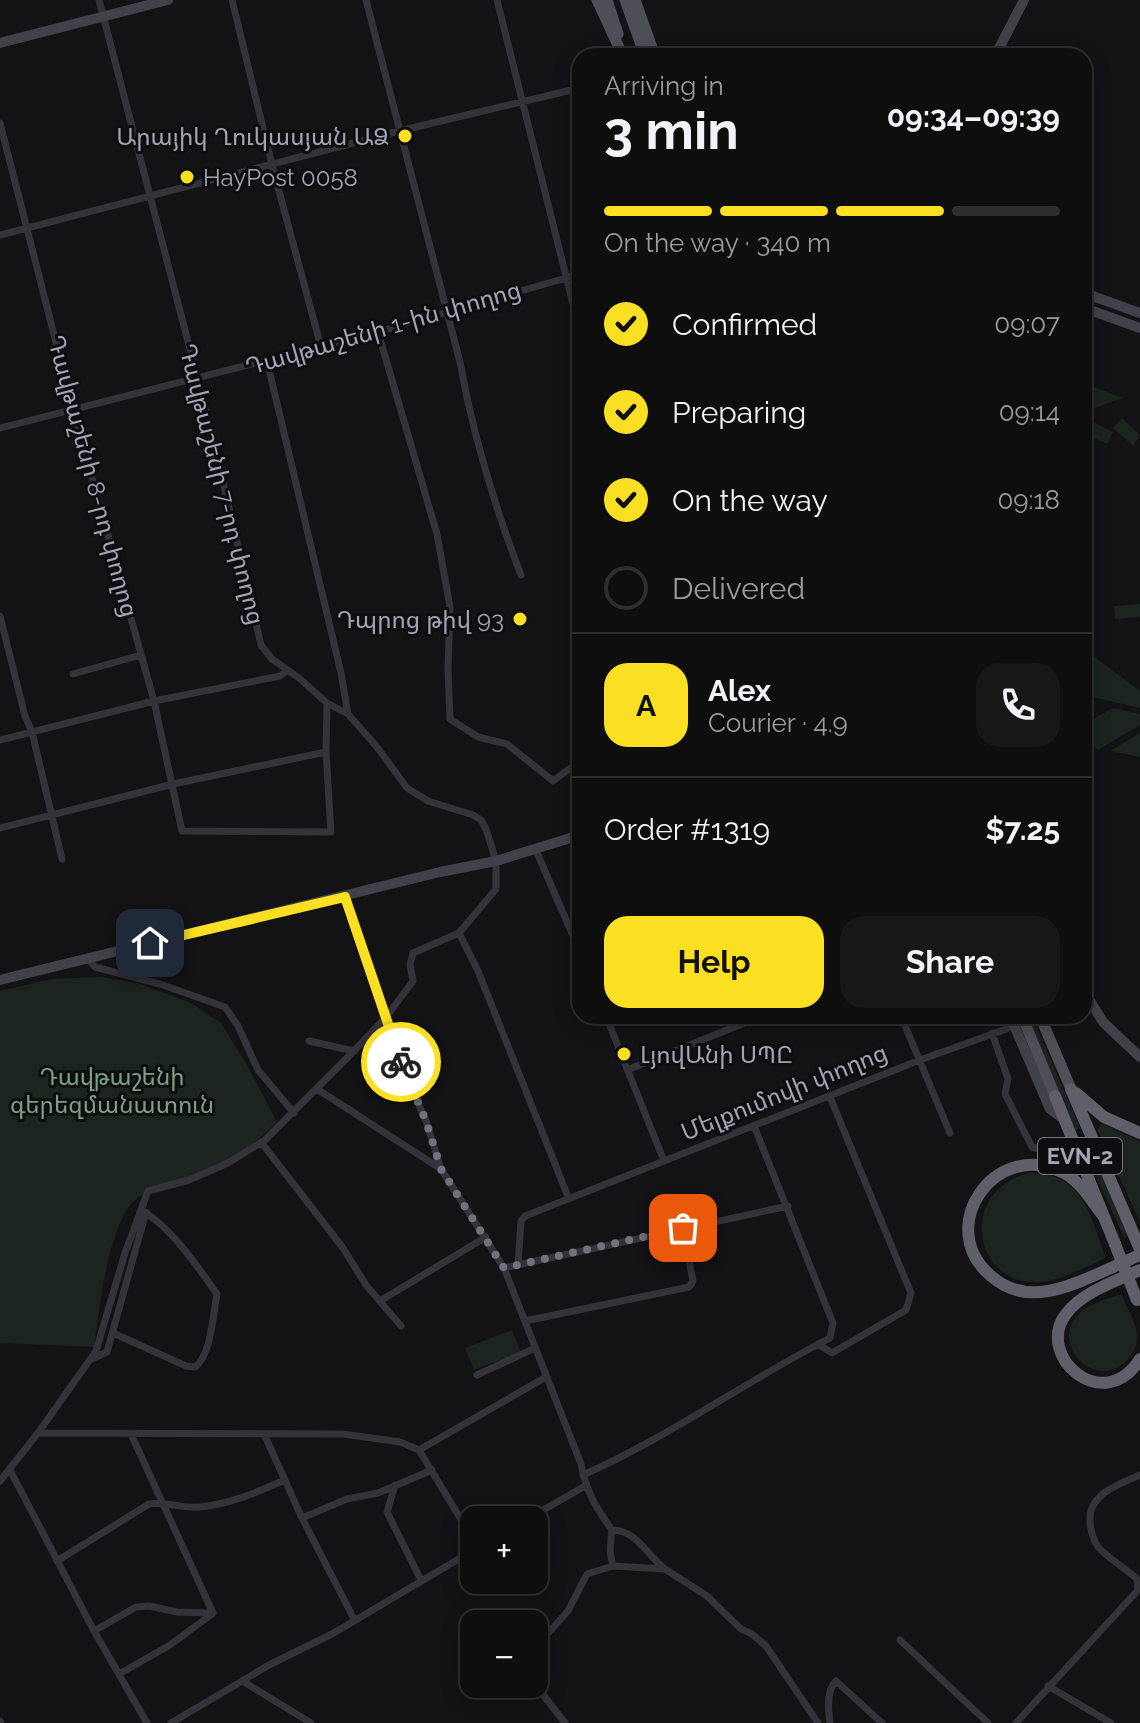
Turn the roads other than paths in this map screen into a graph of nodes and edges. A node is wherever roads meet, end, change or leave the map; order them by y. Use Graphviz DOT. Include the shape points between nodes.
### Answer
graph roads {
  1 [pos="99,0"];
  2 [pos="168,0"];
  3 [pos="232,0"];
  4 [pos="366,0"];
  5 [pos="497,0"];
  6 [pos="597,0"];
  7 [pos="607,0"];
  8 [pos="625,0"];
  9 [pos="635,0"];
  10 [pos="1024,0"];
  11 [pos="103,17"];
  12 [pos="0,43"];
  13 [pos="620,48"];
  14 [pos="622,48"];
  15 [pos="642,48"];
  16 [pos="652,48"];
  17 [pos="999,48"];
  18 [pos="572,90"];
  19 [pos="522,102"];
  20 [pos="0,123"];
  21 [pos="399,131"];
  22 [pos="272,165"];
  23 [pos="150,196"];
  24 [pos="27,228"];
  25 [pos="0,235"];
  26 [pos="572,275"];
  27 [pos="565,276"];
  28 [pos="1092,296"];
  29 [pos="572,302"];
  30 [pos="1092,311"];
  31 [pos="446,312"];
  32 [pos="1140,313"];
  33 [pos="1140,328"];
  34 [pos="378,332"];
  35 [pos="321,347"];
  36 [pos="267,361"];
  37 [pos="197,378"];
  38 [pos="73,409"];
  39 [pos="0,428"];
  40 [pos="521,575"];
  41 [pos="0,616"];
  42 [pos="141,655"];
  43 [pos="287,671"];
  44 [pos="73,674"];
  45 [pos="154,701"];
  46 [pos="327,703"];
  47 [pos="348,714"];
  48 [pos="32,732"];
  49 [pos="0,740"];
  50 [pos="326,752"];
  51 [pos="572,767"];
  52 [pos="173,784"];
  53 [pos="52,815"];
  54 [pos="0,828"];
  55 [pos="572,837"];
  56 [pos="535,848"];
  57 [pos="62,859"];
  58 [pos="496,861"];
  59 [pos="345,897"];
  60 [pos="459,933"];
  61 [pos="572,934"];
  62 [pos="88,959"];
  63 [pos="0,980"];
  64 [pos="1092,1004"];
  65 [pos="386,1017"];
  66 [pos="609,1024"];
  67 [pos="742,1024"];
  68 [pos="904,1024"];
  69 [pos="1007,1024"];
  70 [pos="1018,1024"];
  71 [pos="1019,1024"];
  72 [pos="1043,1024"];
  73 [pos="992,1033"];
  74 [pos="309,1041"];
  75 [pos="354,1051"];
  76 [pos="1140,1057"];
  77 [pos="920,1060"];
  78 [pos="627,1070"];
  79 [pos="317,1089"];
  80 [pos="1071,1089"];
  81 [pos="1055,1096"];
  82 [pos="830,1097"];
  83 [pos="294,1113"];
  84 [pos="1065,1120"];
  85 [pos="754,1126"];
  86 [pos="950,1133"];
  87 [pos="1140,1133"];
  88 [pos="261,1142"];
  89 [pos="1078,1151"];
  90 [pos="664,1161"];
  91 [pos="441,1169"];
  92 [pos="569,1199"];
  93 [pos="788,1206"];
  94 [pos="143,1211"];
  95 [pos="1104,1217"];
  96 [pos="683,1228"];
  97 [pos="486,1237"];
  98 [pos="1140,1249"];
  99 [pos="1140,1255"];
  100 [pos="518,1264"];
  101 [pos="504,1268"];
  102 [pos="1140,1270"];
  103 [pos="380,1301"];
  104 [pos="1138,1304"];
  105 [pos="525,1321"];
  106 [pos="401,1326"];
  107 [pos="113,1333"];
  108 [pos="818,1344"];
  109 [pos="535,1348"];
  110 [pos="90,1359"];
  111 [pos="1140,1359"];
  112 [pos="477,1375"];
  113 [pos="546,1377"];
  114 [pos="38,1433"];
  115 [pos="131,1434"];
  116 [pos="264,1434"];
  117 [pos="419,1450"];
  118 [pos="10,1470"];
  119 [pos="432,1470"];
  120 [pos="583,1475"];
  121 [pos="1140,1475"];
  122 [pos="285,1480"];
  123 [pos="0,1481"];
  124 [pos="395,1485"];
  125 [pos="585,1486"];
  126 [pos="163,1502"];
  127 [pos="548,1507"];
  128 [pos="460,1517"];
  129 [pos="302,1518"];
  130 [pos="612,1530"];
  131 [pos="460,1558"];
  132 [pos="57,1561"];
  133 [pos="613,1566"];
  134 [pos="665,1569"];
  135 [pos="421,1580"];
  136 [pos="213,1613"];
  137 [pos="354,1619"];
  138 [pos="94,1631"];
  139 [pos="548,1633"];
  140 [pos="900,1640"];
  141 [pos="119,1674"];
  142 [pos="244,1682"];
  143 [pos="1048,1686"];
  144 [pos="546,1698"];
  145 [pos="147,1723"];
  146 [pos="171,1723"];
  147 [pos="311,1723"];
  148 [pos="565,1723"];
  149 [pos="818,1723"];
  150 [pos="830,1723"];
  151 [pos="882,1723"];
  152 [pos="988,1723"];
  153 [pos="1016,1723"];
  154 [pos="1111,1723"];
  1 -- 11 [label="street, Դավթաշենի 7-րդ փողոց"];
  2 -- 11 [label="street"];
  3 -- 22 [label="street"];
  4 -- 21 [label="street"];
  5 -- 19 [label="street"];
  6 -- 13 [label="main road"];
  7 -- 14 [label="main road"];
  8 -- 15 [label="main road"];
  9 -- 16 [label="main road"];
  10 -- 17 [label="street"];
  11 -- 12 [label="street"];
  11 -- 23 [label="street, Դավթաշենի 7-րդ փողոց"];
  18 -- 19 [label="street"];
  19 -- 21 [label="street"];
  19 -- 27 [label="street"];
  20 -- 24 [label="street, Դավթաշենի 8-րդ փողոց"];
  21 -- 22 [label="street"];
  21 -- 31 [label="street"];
  22 -- 23 [label="street"];
  22 -- 35 [label="street"];
  23 -- 24 [label="street"];
  23 -- 37 [label="street, Դավթաշենի 7-րդ փողոց"];
  24 -- 25 [label="street"];
  24 -- 38 [label="street, Դավթաշենի 8-րդ փողոց"];
  26 -- 27 [label="street, Դավթաշենի 1-ին փողոց"];
  27 -- 29 [label="street"];
  27 -- 31 [label="street, Դավթաշենի 1-ին փողոց"];
  28 -- 32 [label="street"];
  30 -- 33 [label="street"];
  31 -- 34 [label="street, Դավթաշենի 1-ին փողոց"];
  31 -- 40 [label="street" via="493,502"];
  34 -- 35 [label="street, Դավթաշենի 1-ին փողոց"];
  34 -- 51 [label="street" via="437,534 450,607 450,719 478,737 507,744 553,781"];
  35 -- 36 [label="street, Դավթաշենի 1-ին փողոց"];
  36 -- 37 [label="street, Դավթաշենի 1-ին փողոց"];
  36 -- 47 [label="street"];
  37 -- 38 [label="street, Դավթաշենի 1-ին փողոց"];
  37 -- 43 [label="street, Դավթաշենի 7-րդ փողոց" via="255,626 261,645"];
  38 -- 39 [label="street, Դավթաշենի 1-ին փողոց"];
  38 -- 42 [label="street, Դավթաշենի 8-րդ փողոց"];
  41 -- 48 [label="street"];
  42 -- 44 [label="street"];
  42 -- 45 [label="street, Դավթաշենի 8-րդ փողոց"];
  43 -- 45 [label="street"];
  43 -- 46 [label="street, Դավթաշենի 7-րդ փողոց"];
  45 -- 48 [label="street"];
  45 -- 52 [label="street, Դավթաշենի 8-րդ փողոց"];
  46 -- 47 [label="street, Դավթաշենի 7-րդ փողոց"];
  46 -- 50 [label="street"];
  47 -- 58 [label="street, Դավթաշենի 7-րդ փողոց" via="407,788 481,820"];
  48 -- 49 [label="street"];
  48 -- 53 [label="street"];
  50 -- 52 [label="street"];
  50 -- 52 [label="street, Դավթաշենի 8-րդ փողոց" via="331,832 182,831"];
  52 -- 53 [label="street"];
  53 -- 54 [label="street"];
  53 -- 57 [label="street"];
  55 -- 56 [label="street"];
  56 -- 58 [label="street"];
  56 -- 61 [label="street"];
  58 -- 59 [label="street"];
  58 -- 60 [label="street" via="496,889"];
  59 -- 62 [label="street"];
  59 -- 65 [label="street"];
  60 -- 65 [label="street" via="413,953 413,981"];
  60 -- 92 [label="street"];
  62 -- 63 [label="street"];
  62 -- 83 [label="street" via="95,967 225,1007 258,1070"];
  64 -- 76 [label="street"];
  65 -- 75 [label="street"];
  65 -- 91 [label="street"];
  66 -- 78 [label="street"];
  67 -- 78 [label="street"];
  68 -- 77 [label="street"];
  69 -- 73 [label="street, Մելքումովի փողոց"];
  70 -- 84 [label="street" via="1050,1109"];
  71 -- 81 [label="main road, EVN-2"];
  72 -- 80 [label="main road, EVN-2"];
  73 -- 77 [label="street, Մելքումովի փողոց"];
  73 -- 89 [label="street" via="1008,1079 1005,1094 1032,1147 1062,1155"];
  74 -- 75 [label="street"];
  75 -- 79 [label="street"];
  77 -- 82 [label="street, Մելքումովի փողոց"];
  77 -- 86 [label="street"];
  78 -- 90 [label="street"];
  79 -- 83 [label="street"];
  79 -- 91 [label="street"];
  80 -- 87 [label="highway" via="1104,1117"];
  80 -- 98 [label="highway, EVN-2"];
  81 -- 84 [label="highway, EVN-2"];
  82 -- 85 [label="street, Մելքումովի փողոց"];
  82 -- 108 [label="street" via="911,1293 906,1310 850,1344 832,1353"];
  83 -- 88 [label="street"];
  84 -- 89 [label="highway, EVN-2"];
  85 -- 90 [label="street, Մելքումովի փողոց"];
  85 -- 93 [label="street"];
  88 -- 94 [label="street" via="189,1180 148,1191"];
  88 -- 103 [label="street"];
  89 -- 95 [label="highway, EVN-2"];
  90 -- 92 [label="street, Մելքումովի փողոց"];
  91 -- 97 [label="street"];
  92 -- 100 [label="street, Մելքումովի փողոց" via="521,1221"];
  93 -- 96 [label="street"];
  93 -- 108 [label="street" via="833,1323 830,1338"];
  94 -- 107 [label="street"];
  94 -- 107 [label="street" via="166,1230 217,1294 207,1347 195,1367 186,1366"];
  94 -- 110 [label="street"];
  95 -- 99 [label="highway" via="1061,1172 1013,1167 986,1184 976,1199 968,1228 970,1243 984,1270 1007,1288 1023,1292 1050,1291"];
  95 -- 104 [label="highway, bridge"];
  96 -- 100 [label="street"];
  96 -- 105 [label="street" via="693,1281 689,1287"];
  97 -- 101 [label="street"];
  97 -- 103 [label="street"];
  100 -- 101 [label="street"];
  101 -- 105 [label="street"];
  102 -- 111 [label="highway" via="1075,1305 1061,1322 1059,1343 1070,1367 1093,1383 1127,1376"];
  103 -- 106 [label="street"];
  105 -- 109 [label="street"];
  107 -- 110 [label="street" via="105,1354"];
  108 -- 120 [label="street" via="624,1457"];
  109 -- 112 [label="street"];
  109 -- 113 [label="street"];
  110 -- 114 [label="street"];
  113 -- 117 [label="street"];
  113 -- 120 [label="street"];
  114 -- 115 [label="street"];
  114 -- 118 [label="street"];
  115 -- 116 [label="street"];
  115 -- 126 [label="street"];
  116 -- 117 [label="street" via="343,1434"];
  116 -- 122 [label="street"];
  117 -- 119 [label="street"];
  118 -- 123 [label="street"];
  118 -- 132 [label="street"];
  119 -- 124 [label="street"];
  119 -- 128 [label="street"];
  120 -- 125 [label="street"];
  121 -- 143 [label="street" via="1098,1499 1090,1519 1098,1546 1137,1579 1138,1590"];
  122 -- 126 [label="street" via="211,1505"];
  122 -- 129 [label="street"];
  124 -- 129 [label="street"];
  124 -- 135 [label="street" via="387,1512"];
  125 -- 127 [label="street"];
  125 -- 130 [label="street"];
  126 -- 132 [label="street" via="149,1504"];
  126 -- 136 [label="street"];
  129 -- 137 [label="street"];
  130 -- 133 [label="street"];
  130 -- 134 [label="street" via="632,1534"];
  131 -- 135 [label="street"];
  132 -- 138 [label="street"];
  133 -- 134 [label="street"];
  133 -- 139 [label="street" via="587,1574 568,1611"];
  134 -- 149 [label="street" via="766,1646"];
  135 -- 137 [label="street"];
  136 -- 138 [label="street" via="136,1607"];
  136 -- 141 [label="street"];
  137 -- 142 [label="street"];
  138 -- 141 [label="street"];
  140 -- 152 [label="street"];
  141 -- 145 [label="street"];
  142 -- 146 [label="street"];
  142 -- 147 [label="street"];
  143 -- 153 [label="street"];
  143 -- 154 [label="street"];
  144 -- 148 [label="street"];
  150 -- 151 [label="street" via="829,1694 836,1681"];
}
